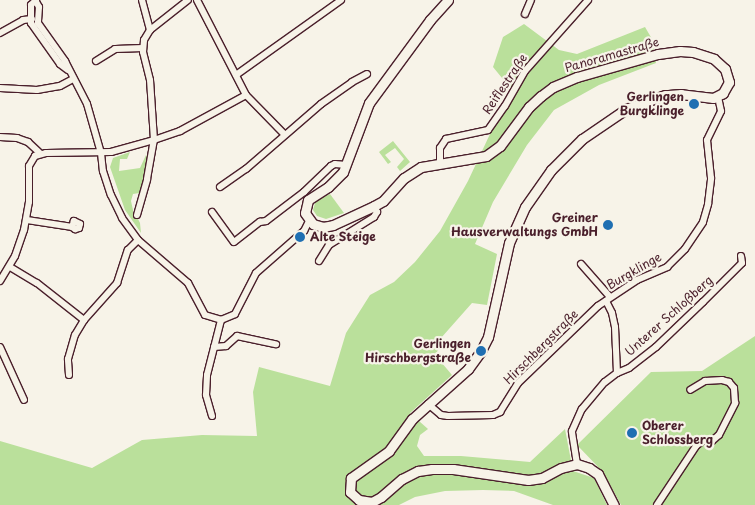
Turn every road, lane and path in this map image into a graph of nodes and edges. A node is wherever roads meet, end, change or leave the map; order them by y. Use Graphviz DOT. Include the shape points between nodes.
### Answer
graph roads {
  1 [pos="35,0"];
  2 [pos="142,0"];
  3 [pos="188,0"];
  4 [pos="198,0"];
  5 [pos="341,0"];
  6 [pos="448,0"];
  7 [pos="531,0"];
  8 [pos="588,0"];
  9 [pos="525,14"];
  10 [pos="34,19"];
  11 [pos="150,30"];
  12 [pos="0,33"];
  13 [pos="143,48"];
  14 [pos="96,62"];
  15 [pos="367,74"];
  16 [pos="236,75"];
  17 [pos="73,78"];
  18 [pos="0,88"];
  19 [pos="246,95"];
  20 [pos="718,97"];
  21 [pos="284,134"];
  22 [pos="0,138"];
  23 [pos="154,140"];
  24 [pos="101,152"];
  25 [pos="40,153"];
  26 [pos="440,164"];
  27 [pos="346,165"];
  28 [pos="220,187"];
  29 [pos="374,206"];
  30 [pos="212,212"];
  31 [pos="137,215"];
  32 [pos="27,220"];
  33 [pos="310,221"];
  34 [pos="72,226"];
  35 [pos="138,240"];
  36 [pos="741,256"];
  37 [pos="319,260"];
  38 [pos="582,264"];
  39 [pos="10,267"];
  40 [pos="0,281"];
  41 [pos="608,299"];
  42 [pos="84,320"];
  43 [pos="221,320"];
  44 [pos="276,344"];
  45 [pos="0,347"];
  46 [pos="214,347"];
  47 [pos="617,373"];
  48 [pos="69,375"];
  49 [pos="690,390"];
  50 [pos="24,400"];
  51 [pos="426,406"];
  52 [pos="212,416"];
  53 [pos="577,464"];
  54 [pos="614,505"];
  55 [pos="657,505"];
  1 -- 10 [label="street" via="31,5"];
  2 -- 11 [label="street"];
  3 -- 11 [label="street"];
  4 -- 16 [label="street"];
  5 -- 16 [label="street"];
  6 -- 27 [label="main road" via="369,103"];
  7 -- 9 [label="street"];
  8 -- 26 [label="street, Reiflestraße" via="525,71 488,130 446,139 440,148"];
  10 -- 12 [label="street" via="23,20"];
  10 -- 17 [label="street" via="49,48"];
  11 -- 13 [label="street"];
  13 -- 14 [label="street" via="115,49"];
  13 -- 23 [label="street" via="150,80"];
  15 -- 21 [label="street" via="321,104"];
  16 -- 19 [label="street"];
  17 -- 18 [label="street" via="60,86 38,90"];
  17 -- 24 [label="street" via="87,104"];
  19 -- 21 [label="street"];
  19 -- 23 [label="street" via="180,131"];
  20 -- 26 [label="main road, Panoramastraße" via="729,82 728,75 714,59 693,52 658,54 553,87 529,107 500,146 486,156"];
  20 -- 41 [label="street, Burgklinge" via="721,111 707,140 711,178 703,222 685,249 667,267 637,280"];
  20 -- 51 [label="main road" via="673,94 636,105 582,139 551,170 528,201 509,243 488,337 481,352 468,369"];
  21 -- 28 [label="street" via="246,169"];
  22 -- 25 [label="street" via="28,142"];
  23 -- 24 [label="street"];
  23 -- 31 [label="street"];
  24 -- 25 [label="street"];
  24 -- 35 [label="street" via="111,195"];
  25 -- 32 [label="street" via="29,166"];
  26 -- 29 [label="main road, Panoramastraße" via="421,167 406,176 383,201"];
  27 -- 30 [label="street" via="331,166 304,192 234,242"];
  27 -- 33 [label="main road" via="337,178 308,200 305,213"];
  29 -- 33 [label="main road, Panoramastraße" via="328,227 317,226"];
  29 -- 37 [label="street, Panoramastraße" via="377,212 374,217 329,245"];
  32 -- 34 [label="street"];
  32 -- 39 [label="street"];
  33 -- 43 [label="street" via="256,273 235,314"];
  35 -- 42 [label="street" via="128,250 117,283"];
  35 -- 43 [label="street" via="188,283 204,314"];
  36 -- 47 [label="street, Unterer Schloßberg" via="742,263 677,327 629,368"];
  38 -- 41 [label="street"];
  39 -- 40 [label="street"];
  39 -- 42 [label="street" via="44,288"];
  41 -- 47 [label="street" via="615,327"];
  41 -- 51 [label="street, Hirschbergstraße" via="518,383 500,412 493,415 443,416"];
  42 -- 48 [label="street" via="68,353"];
  43 -- 46 [label="street"];
  44 -- 46 [label="street" via="237,336 222,348"];
  45 -- 50 [label="street"];
  46 -- 52 [label="street" via="206,383"];
  47 -- 53 [label="street, Unterer Schloßberg" via="596,392 574,424 572,441"];
  49 -- 55 [label="street" via="705,381 729,382 734,388 735,403 720,435 696,446"];
  51 -- 53 [label="main road" via="389,451 351,478 349,488 359,500 376,500 402,479 425,470 446,468 528,480"];
  53 -- 54 [label="main road" via="598,474"];
}
